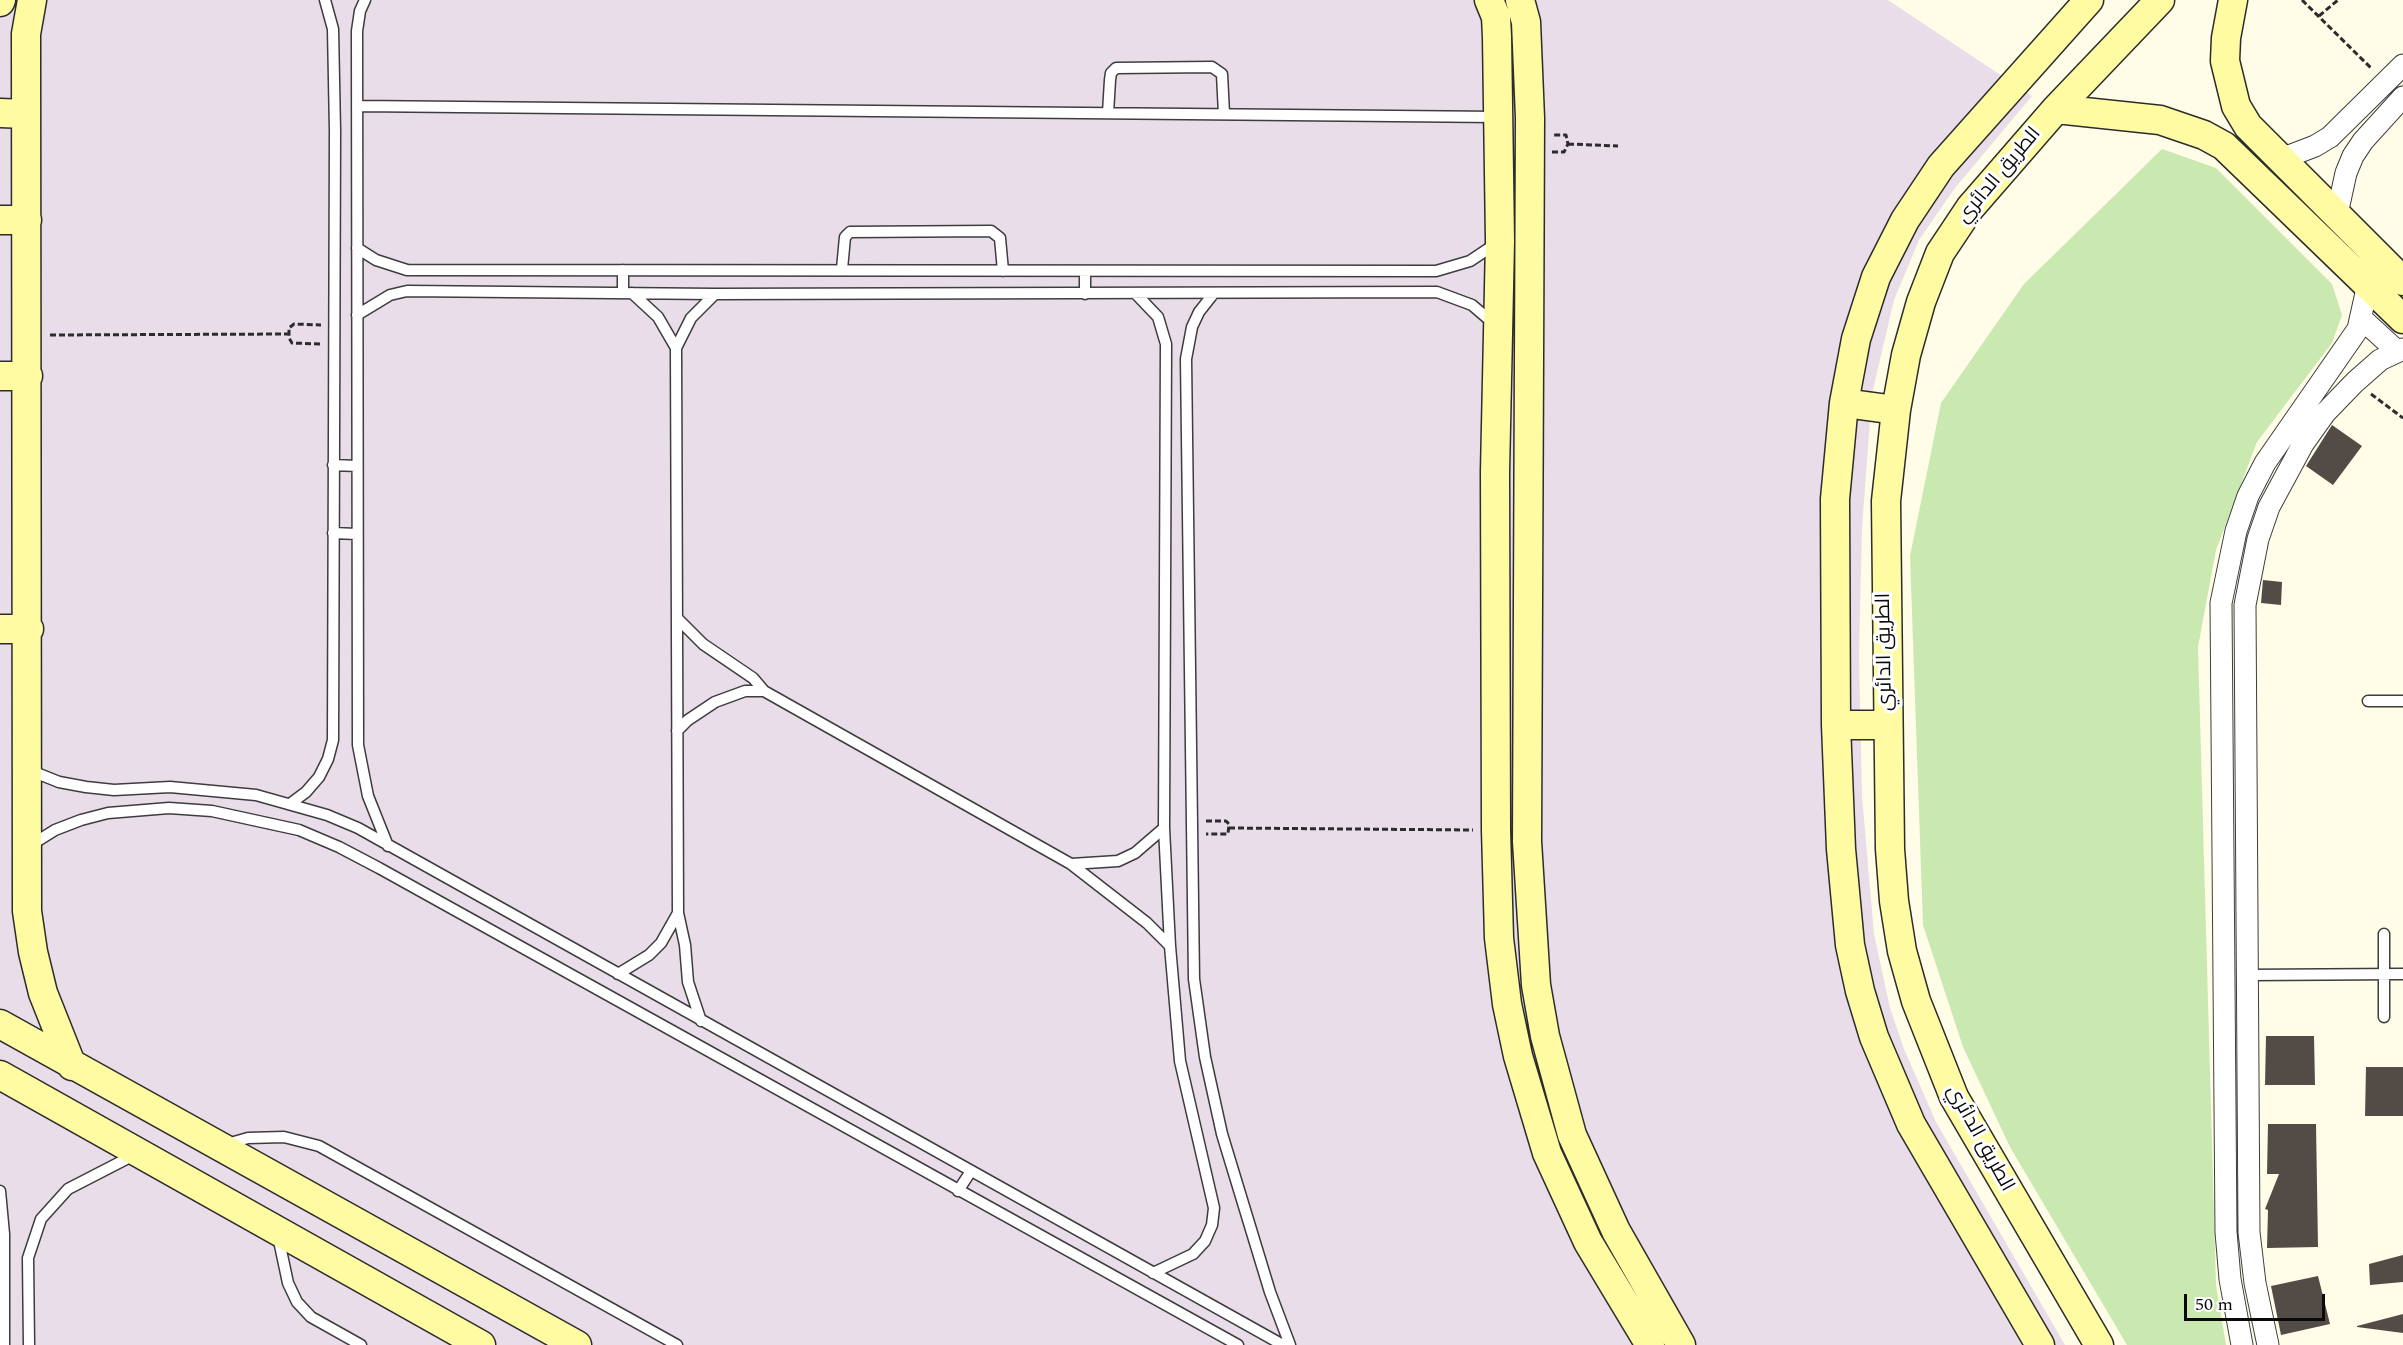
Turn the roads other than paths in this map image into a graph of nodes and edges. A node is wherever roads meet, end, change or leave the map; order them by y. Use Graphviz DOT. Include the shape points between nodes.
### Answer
graph roads {
  1 [pos="32,0"];
  2 [pos="325,0"];
  3 [pos="365,0"];
  4 [pos="1489,0"];
  5 [pos="1520,0"];
  6 [pos="2089,0"];
  7 [pos="2160,0"];
  8 [pos="2233,0"];
  9 [pos="2403,65"];
  10 [pos="2403,97"];
  11 [pos="357,106"];
  12 [pos="2056,109"];
  13 [pos="1108,113"];
  14 [pos="13,114"];
  15 [pos="1224,114"];
  16 [pos="1497,117"];
  17 [pos="1530,118"];
  18 [pos="335,131"];
  19 [pos="357,132"];
  20 [pos="2281,159"];
  21 [pos="2337,214"];
  22 [pos="13,220"];
  23 [pos="1500,241"];
  24 [pos="357,248"];
  25 [pos="842,269"];
  26 [pos="623,270"];
  27 [pos="1004,271"];
  28 [pos="1085,271"];
  29 [pos="2403,281"];
  30 [pos="2368,284"];
  31 [pos="627,293"];
  32 [pos="1214,293"];
  33 [pos="715,294"];
  34 [pos="1085,294"];
  35 [pos="1136,294"];
  36 [pos="357,315"];
  37 [pos="2362,319"];
  38 [pos="2403,319"];
  39 [pos="1499,330"];
  40 [pos="676,348"];
  41 [pos="2400,350"];
  42 [pos="14,376"];
  43 [pos="1844,403"];
  44 [pos="1896,410"];
  45 [pos="333,465"];
  46 [pos="357,466"];
  47 [pos="1495,472"];
  48 [pos="1527,472"];
  49 [pos="333,533"];
  50 [pos="357,534"];
  51 [pos="677,618"];
  52 [pos="0,629"];
  53 [pos="28,629"];
  54 [pos="764,691"];
  55 [pos="2368,701"];
  56 [pos="2403,701"];
  57 [pos="1836,725"];
  58 [pos="1888,725"];
  59 [pos="677,731"];
  60 [pos="29,769"];
  61 [pos="290,804"];
  62 [pos="1164,828"];
  63 [pos="388,846"];
  64 [pos="28,847"];
  65 [pos="1071,864"];
  66 [pos="678,913"];
  67 [pos="2384,934"];
  68 [pos="1170,946"];
  69 [pos="618,974"];
  70 [pos="2384,974"];
  71 [pos="2403,974"];
  72 [pos="2247,975"];
  73 [pos="2384,1017"];
  74 [pos="701,1021"];
  75 [pos="0,1024"];
  76 [pos="72,1066"];
  77 [pos="0,1076"];
  78 [pos="219,1146"];
  79 [pos="136,1153"];
  80 [pos="971,1171"];
  81 [pos="0,1191"];
  82 [pos="958,1191"];
  83 [pos="278,1230"];
  84 [pos="1154,1273"];
  85 [pos="4,1345"];
  86 [pos="29,1345"];
  87 [pos="361,1345"];
  88 [pos="481,1345"];
  89 [pos="577,1345"];
  90 [pos="677,1345"];
  91 [pos="1238,1345"];
  92 [pos="1283,1345"];
  93 [pos="1290,1345"];
  94 [pos="1650,1345"];
  95 [pos="1681,1345"];
  96 [pos="2040,1345"];
  97 [pos="2099,1345"];
  98 [pos="2242,1345"];
  99 [pos="2268,1345"];
  1 -- 14 [label="street"];
  2 -- 18 [label="lane" via="333,29"];
  3 -- 11 [label="lane" via="357,31"];
  4 -- 16 [label="street" via="1496,17"];
  5 -- 17 [label="street" via="1526,22"];
  6 -- 43 [label="street" via="1949,157 1905,220 1876,278 1859,329"];
  7 -- 12 [label="street, الطريق الدائري"];
  8 -- 20 [label="street" via="2226,38 2229,84 2248,126"];
  9 -- 20 [label="street" via="2330,137"];
  10 -- 21 [label="street" via="2353,156"];
  11 -- 13 [label="lane"];
  11 -- 19 [label="lane"];
  12 -- 30 [label="street" via="2160,120 2214,140"];
  12 -- 44 [label="street, الطريق الدائري" via="1970,208 1940,254 1909,344"];
  13 -- 15 [label="lane"];
  13 -- 15 [label="lane" via="1111,73 1116,68 1212,67 1222,74"];
  14 -- 22 [label="street"];
  15 -- 16 [label="lane"];
  16 -- 17 [label="street"];
  16 -- 23 [label="street"];
  17 -- 48 [label="street"];
  18 -- 19 [label="lane"];
  18 -- 45 [label="lane"];
  19 -- 24 [label="lane"];
  20 -- 21 [label="street"];
  21 -- 29 [label="street"];
  22 -- 42 [label="street" via="28,335"];
  23 -- 28 [label="lane" via="1470,261 1436,271"];
  23 -- 39 [label="street"];
  24 -- 26 [label="lane" via="376,260 407,270"];
  24 -- 36 [label="lane"];
  25 -- 26 [label="lane"];
  25 -- 27 [label="lane"];
  25 -- 27 [label="lane" via="845,237 850,232 991,231 1000,238"];
  26 -- 31 [label="lane"];
  27 -- 28 [label="lane"];
  28 -- 34 [label="lane"];
  30 -- 37 [label="street"];
  30 -- 38 [label="street"];
  31 -- 33 [label="lane"];
  31 -- 36 [label="lane" via="407,291 390,295"];
  31 -- 40 [label="lane" via="658,317"];
  32 -- 35 [label="lane"];
  32 -- 39 [label="lane" via="1437,292 1472,304"];
  32 -- 93 [label="lane" via="1192,327 1186,359 1194,979 1205,1058 1228,1156"];
  33 -- 34 [label="lane"];
  33 -- 40 [label="lane" via="691,318"];
  34 -- 35 [label="lane"];
  35 -- 62 [label="lane" via="1158,317 1166,344"];
  36 -- 46 [label="lane"];
  37 -- 41 [label="street"];
  37 -- 98 [label="street" via="2354,337 2265,463 2252,488 2236,531 2221,603 2226,1232"];
  39 -- 47 [label="street"];
  40 -- 51 [label="lane"];
  41 -- 72 [label="street" via="2380,360 2325,413 2270,507 2249,572 2245,605"];
  42 -- 53 [label="street"];
  43 -- 44 [label="street"];
  43 -- 57 [label="street" via="1835,500"];
  44 -- 58 [label="street, الطريق الدائري" via="1885,547"];
  45 -- 46 [label="lane"];
  45 -- 49 [label="lane"];
  46 -- 50 [label="lane"];
  47 -- 48 [label="street"];
  47 -- 94 [label="street" via="1496,830 1499,938 1507,1004 1530,1102 1547,1153 1587,1242"];
  48 -- 95 [label="street" via="1527,841 1532,944 1545,1036 1572,1135 1593,1184"];
  49 -- 50 [label="lane"];
  49 -- 61 [label="lane" via="333,740 319,777"];
  50 -- 63 [label="lane" via="358,745 368,796"];
  51 -- 54 [label="lane" via="703,644 753,678"];
  51 -- 59 [label="lane"];
  52 -- 53 [label="street"];
  53 -- 60 [label="street"];
  54 -- 59 [label="lane" via="745,691 715,702"];
  54 -- 65 [label="lane"];
  55 -- 56 [label="lane"];
  57 -- 58 [label="street"];
  57 -- 96 [label="street" via="1850,945 1874,1037 1911,1124"];
  58 -- 97 [label="street, الطريق الدائري" via="1894,900 1902,951 1916,1001 1954,1097"];
  59 -- 66 [label="lane"];
  60 -- 61 [label="lane" via="59,782 86,787 217,790"];
  60 -- 64 [label="street"];
  61 -- 63 [label="lane" via="358,828"];
  62 -- 65 [label="lane" via="1135,854 1118,861"];
  62 -- 68 [label="lane"];
  63 -- 69 [label="lane"];
  64 -- 76 [label="street" via="27,911 33,952 43,993"];
  64 -- 82 [label="lane" via="81,820 108,813 169,808 212,811 299,830 369,863"];
  65 -- 68 [label="lane" via="1147,923"];
  66 -- 69 [label="lane" via="661,943"];
  66 -- 74 [label="lane" via="688,982"];
  67 -- 70 [label="lane"];
  68 -- 84 [label="lane" via="1180,1061 1214,1208 1205,1241 1193,1254"];
  69 -- 74 [label="lane"];
  70 -- 71 [label="lane"];
  70 -- 72 [label="lane"];
  70 -- 73 [label="lane"];
  72 -- 99 [label="street" via="2249,1232"];
  74 -- 80 [label="lane"];
  75 -- 76 [label="street"];
  76 -- 78 [label="street"];
  77 -- 79 [label="street"];
  78 -- 89 [label="street"];
  78 -- 90 [label="lane" via="248,1138 285,1137 319,1146"];
  79 -- 83 [label="street"];
  79 -- 86 [label="lane" via="68,1189 41,1219 28,1258"];
  80 -- 82 [label="lane"];
  80 -- 84 [label="lane"];
  81 -- 85 [label="lane"];
  82 -- 91 [label="lane"];
  83 -- 87 [label="lane" via="288,1284 297,1302 311,1317"];
  83 -- 88 [label="street"];
  84 -- 92 [label="lane"];
}
